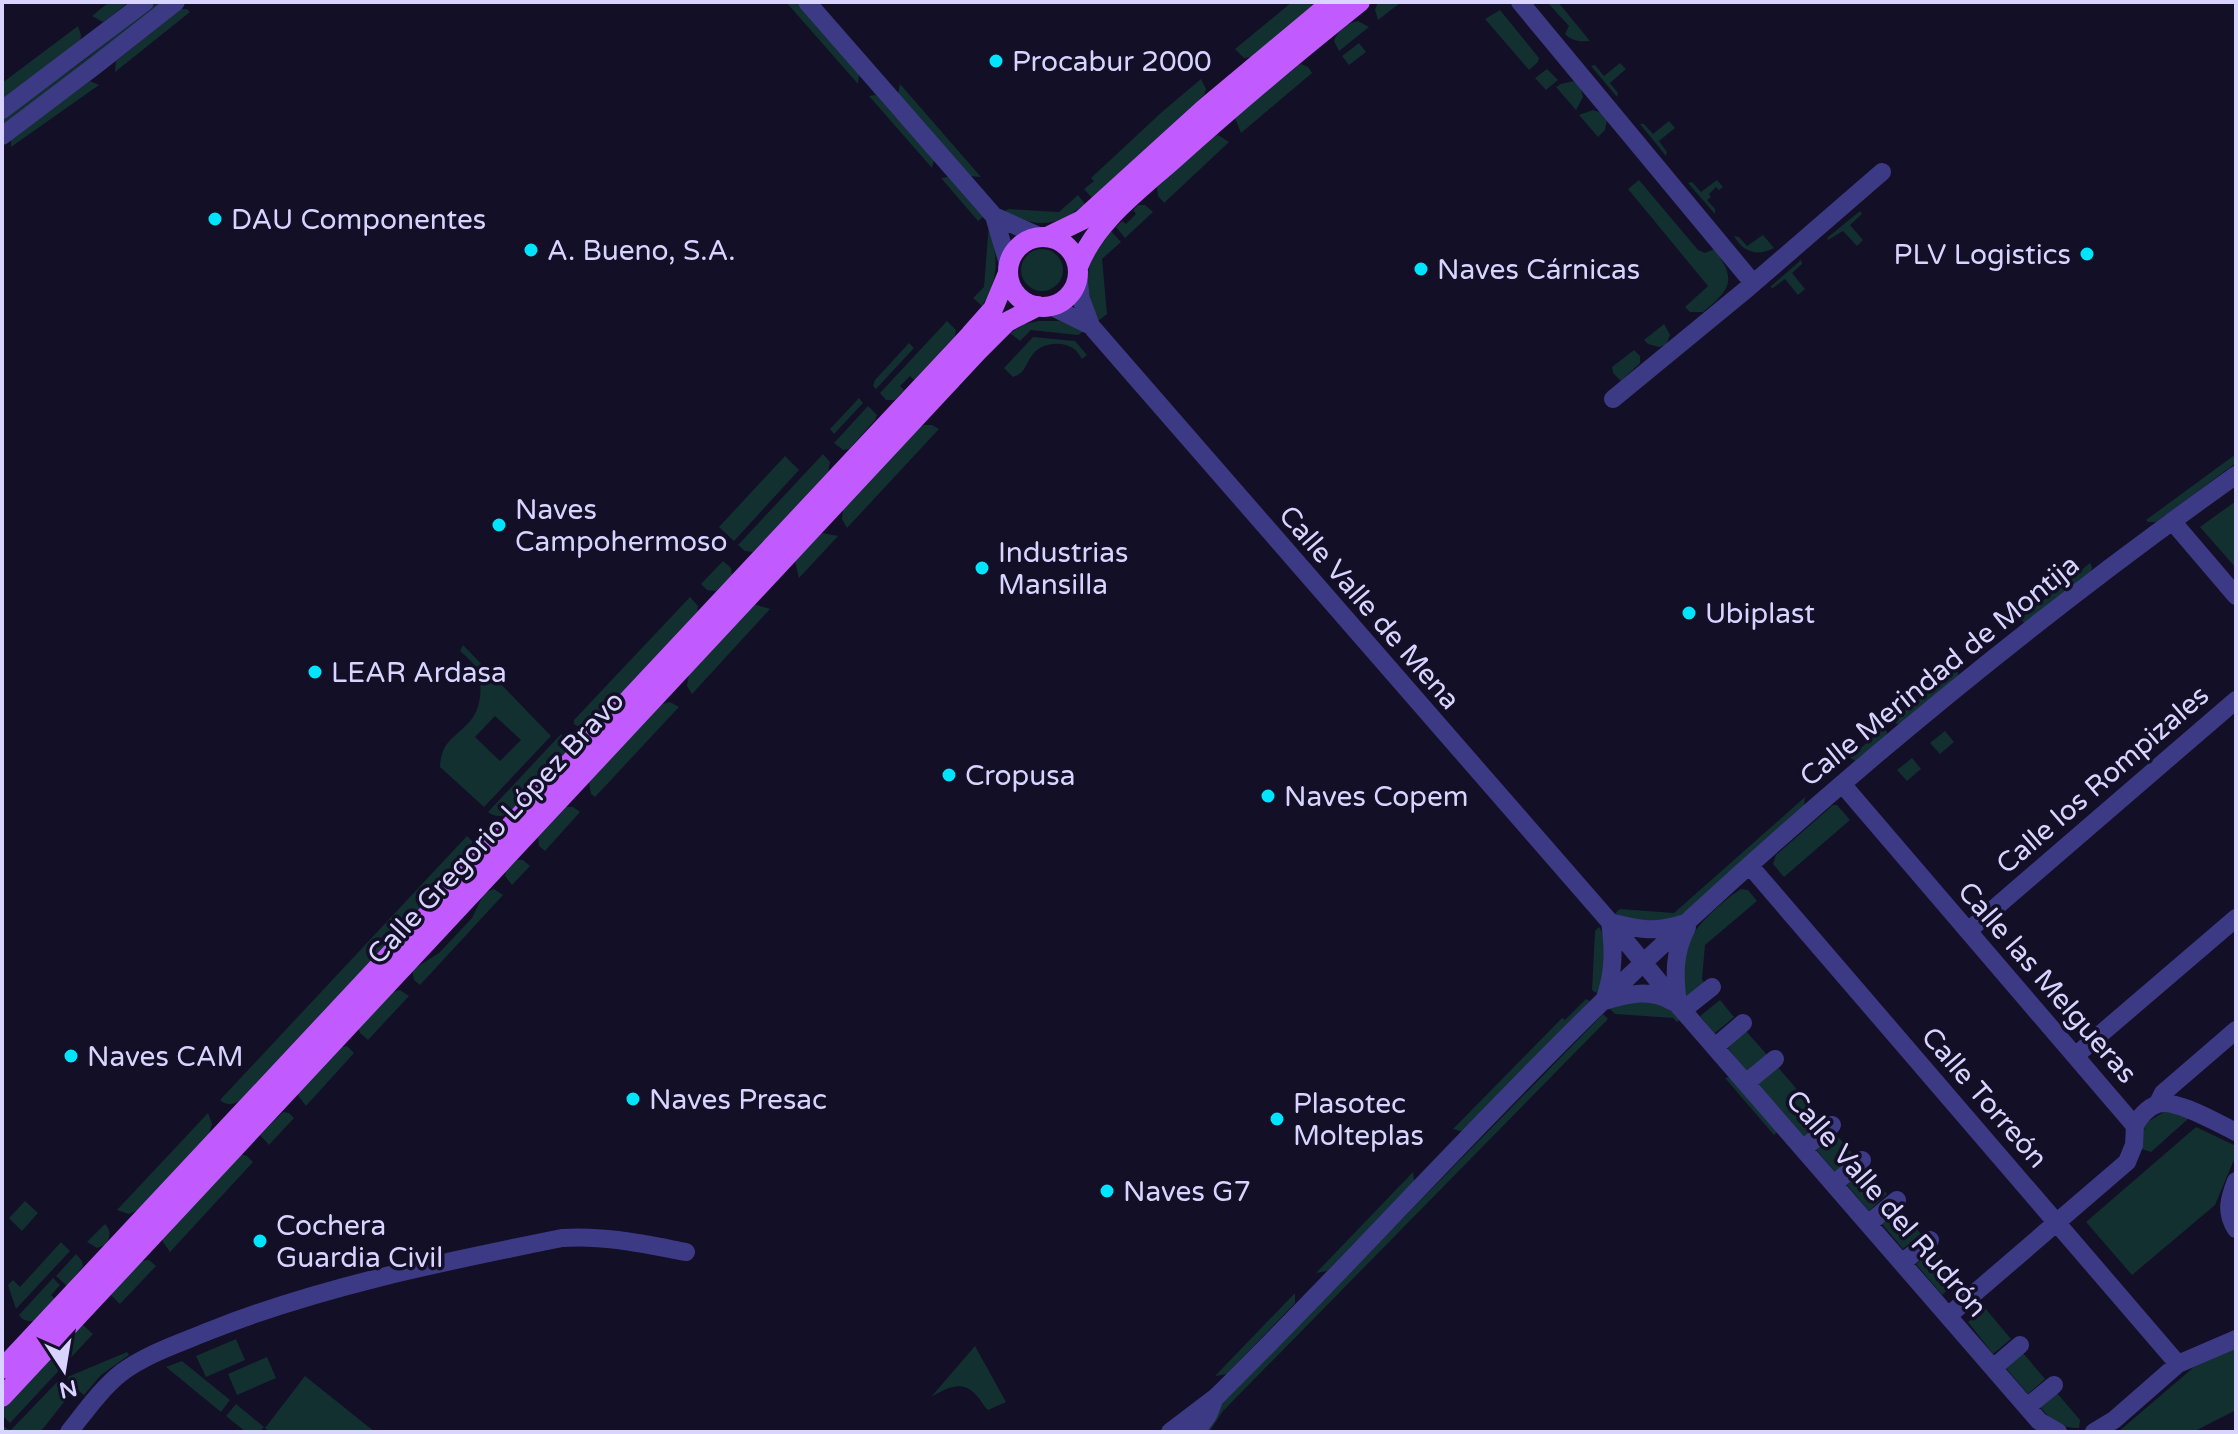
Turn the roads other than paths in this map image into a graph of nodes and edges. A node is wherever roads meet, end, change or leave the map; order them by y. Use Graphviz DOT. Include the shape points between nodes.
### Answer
graph roads {
  1 [pos="145,2"];
  2 [pos="176,2"];
  3 [pos="807,2"];
  4 [pos="1332,2"];
  5 [pos="1360,2"];
  6 [pos="1520,2"];
  7 [pos="2,110"];
  8 [pos="2,136"];
  9 [pos="1882,172"];
  10 [pos="994,216"];
  11 [pos="1044,237"];
  12 [pos="1008,270"];
  13 [pos="1078,270"];
  14 [pos="1753,283"];
  15 [pos="1044,306"];
  16 [pos="1091,326"];
  17 [pos="1613,399"];
  18 [pos="2236,475"];
  19 [pos="2172,521"];
  20 [pos="2236,596"];
  21 [pos="2236,700"];
  22 [pos="1843,785"];
  23 [pos="1750,866"];
  24 [pos="2236,918"];
  25 [pos="1610,922"];
  26 [pos="1689,922"];
  27 [pos="1968,931"];
  28 [pos="1644,962"];
  29 [pos="1712,987"];
  30 [pos="1604,1001"];
  31 [pos="1681,1008"];
  32 [pos="1743,1023"];
  33 [pos="2236,1030"];
  34 [pos="1715,1047"];
  35 [pos="2075,1056"];
  36 [pos="1775,1059"];
  37 [pos="1746,1083"];
  38 [pos="2158,1103"];
  39 [pos="1832,1125"];
  40 [pos="2135,1126"];
  41 [pos="2236,1132"];
  42 [pos="1803,1149"];
  43 [pos="1862,1160"];
  44 [pos="2236,1181"];
  45 [pos="1834,1184"];
  46 [pos="1897,1200"];
  47 [pos="2056,1222"];
  48 [pos="1868,1224"];
  49 [pos="2236,1229"];
  50 [pos="1930,1240"];
  51 [pos="686,1252"];
  52 [pos="1902,1263"];
  53 [pos="1948,1316"];
  54 [pos="2236,1339"];
  55 [pos="2020,1345"];
  56 [pos="2178,1364"];
  57 [pos="1993,1368"];
  58 [pos="2,1369"];
  59 [pos="2054,1385"];
  60 [pos="2,1397"];
  61 [pos="1216,1397"];
  62 [pos="2027,1407"];
  63 [pos="69,1432"];
  64 [pos="1170,1432"];
  65 [pos="1196,1432"];
  66 [pos="2058,1432"];
  67 [pos="2094,1432"];
  1 -- 7 [label="street"];
  2 -- 8 [label="street"];
  3 -- 10 [label="street"];
  4 -- 11 [label="main road" via="1082,220"];
  5 -- 13 [label="main road" via="1141,189 1092,237"];
  6 -- 14 [label="street"];
  9 -- 14 [label="street"];
  10 -- 11 [label="street"];
  10 -- 12 [label="street"];
  11 -- 12 [label="main road" via="1019,246"];
  11 -- 13 [label="main road" via="1070,249"];
  12 -- 15 [label="main road" via="1017,295"];
  12 -- 58 [label="main road, Calle Gregorio López Bravo" via="993,309 970,335"];
  13 -- 15 [label="main road" via="1067,298"];
  13 -- 16 [label="street, Calle Valle de Mena"];
  14 -- 17 [label="street"];
  15 -- 16 [label="street, Calle Valle de Mena"];
  15 -- 60 [label="main road, Calle Gregorio López Bravo" via="1007,322 969,361"];
  16 -- 25 [label="street, Calle Valle de Mena"];
  18 -- 19 [label="street, Calle Merindad de Montija"];
  19 -- 20 [label="street"];
  19 -- 22 [label="street, Calle Merindad de Montija" via="2050,613"];
  21 -- 27 [label="street, Calle los Rompizales"];
  22 -- 23 [label="street, Calle Merindad de Montija"];
  22 -- 27 [label="street, Calle las Melgueras"];
  23 -- 26 [label="street, Calle Merindad de Montija"];
  23 -- 47 [label="street, Calle Torreón"];
  24 -- 35 [label="street"];
  25 -- 26 [label="street" via="1657,930"];
  25 -- 28 [label="street, Calle Valle de Mena"];
  25 -- 30 [label="street" via="1612,975"];
  26 -- 28 [label="street, Calle Merindad de Montija"];
  26 -- 31 [label="street, Calle Merindad de Montija" via="1674,967"];
  27 -- 35 [label="street, Calle las Melgueras"];
  28 -- 30 [label="street, Calle Merindad de Montija"];
  28 -- 31 [label="street, Calle Valle del Rudrón"];
  29 -- 31 [label="street"];
  30 -- 31 [label="street" via="1642,993 1659,995"];
  30 -- 61 [label="street, Calle Merindad de Montija"];
  31 -- 34 [label="street, Calle Valle del Rudrón"];
  32 -- 34 [label="street"];
  33 -- 38 [label="street"];
  34 -- 37 [label="street, Calle Valle del Rudrón"];
  35 -- 40 [label="street, Calle las Melgueras"];
  36 -- 37 [label="street"];
  37 -- 42 [label="street, Calle Valle del Rudrón"];
  38 -- 40 [label="street, Calle las Melgueras"];
  38 -- 41 [label="street, Calle las Melgueras" via="2179,1106"];
  39 -- 42 [label="street"];
  40 -- 47 [label="street" via="2127,1162"];
  42 -- 45 [label="street, Calle Valle del Rudrón"];
  43 -- 45 [label="street"];
  44 -- 49 [label="street" via="2228,1210"];
  45 -- 48 [label="street, Calle Valle del Rudrón"];
  46 -- 48 [label="street"];
  47 -- 53 [label="street"];
  47 -- 56 [label="street, Calle Torreón"];
  48 -- 52 [label="street, Calle Valle del Rudrón"];
  50 -- 52 [label="street"];
  51 -- 63 [label="street" via="617,1239 562,1238 306,1297 137,1363 102,1392"];
  52 -- 53 [label="street, Calle Valle del Rudrón"];
  53 -- 57 [label="street, Calle Valle del Rudrón"];
  54 -- 56 [label="street"];
  55 -- 57 [label="street"];
  56 -- 67 [label="street"];
  57 -- 62 [label="street, Calle Valle del Rudrón"];
  59 -- 62 [label="street"];
  61 -- 64 [label="street, Calle Merindad de Montija"];
  61 -- 65 [label="street, Calle Merindad de Montija"];
  62 -- 66 [label="street, Calle Valle del Rudrón"];
}
